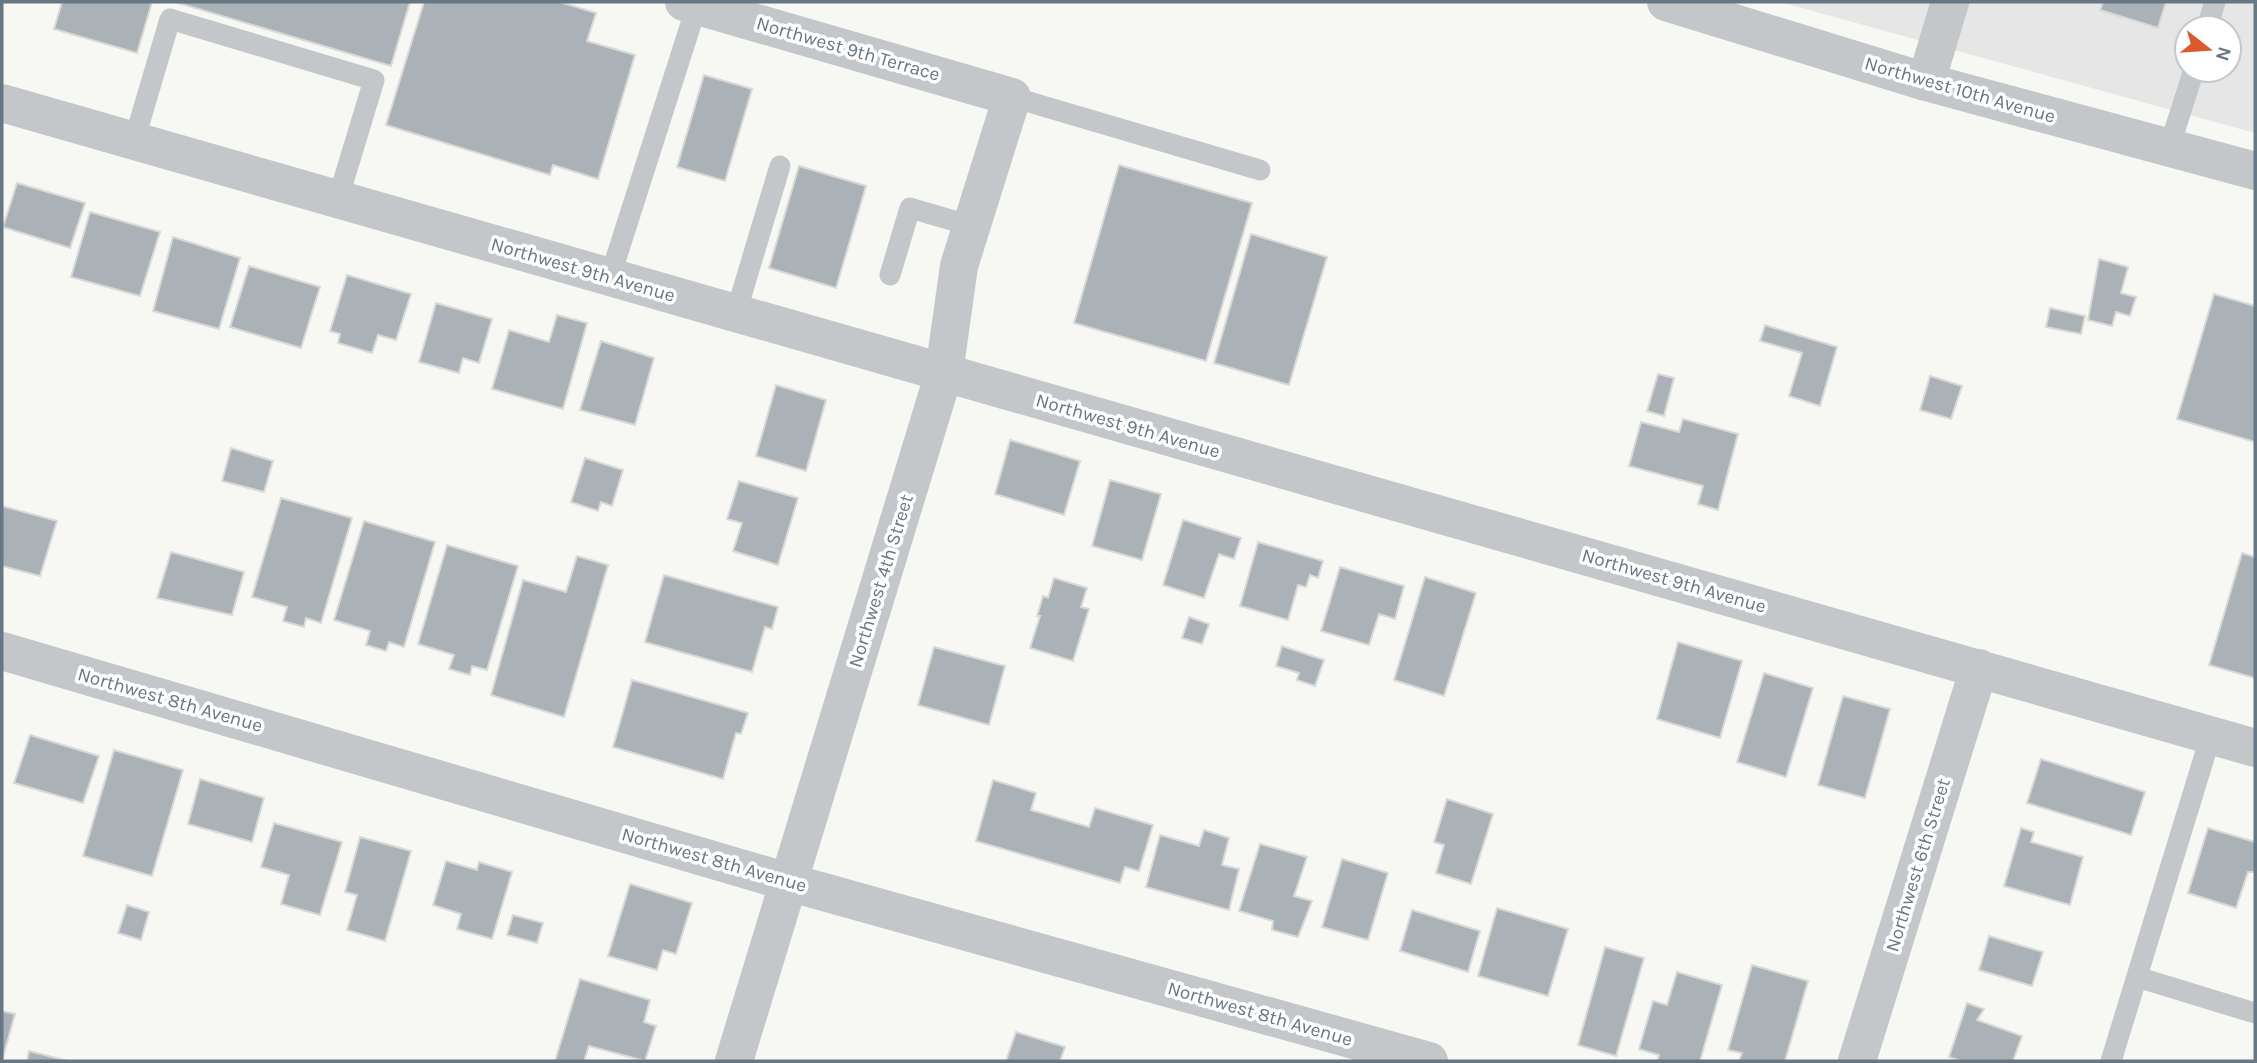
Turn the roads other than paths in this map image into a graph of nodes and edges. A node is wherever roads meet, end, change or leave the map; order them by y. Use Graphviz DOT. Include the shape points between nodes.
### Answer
graph roads {
  1 [pos="1666,2"];
  2 [pos="1950,2"];
  3 [pos="690,4"];
  4 [pos="1721,10"];
  5 [pos="1926,82"];
  6 [pos="2190,84"];
  7 [pos="1013,97"];
  8 [pos="2,103"];
  9 [pos="134,141"];
  10 [pos="2169,148"];
  11 [pos="780,166"];
  12 [pos="1259,170"];
  13 [pos="2255,171"];
  14 [pos="338,199"];
  15 [pos="972,226"];
  16 [pos="890,275"];
  17 [pos="610,278"];
  18 [pos="736,313"];
  19 [pos="944,373"];
  20 [pos="2,651"];
  21 [pos="1979,668"];
  22 [pos="2211,735"];
  23 [pos="2255,748"];
  24 [pos="788,882"];
  25 [pos="2137,977"];
  26 [pos="2255,1013"];
  27 [pos="734,1061"];
  28 [pos="1429,1061"];
  29 [pos="1857,1061"];
  30 [pos="2111,1061"];
  1 -- 4 [label="street, Northwest 10th Avenue"];
  2 -- 5 [label="street"];
  3 -- 7 [label="street, Northwest 9th Terrace"];
  3 -- 17 [label="lane"];
  4 -- 5 [label="street, Northwest 10th Avenue"];
  5 -- 10 [label="street, Northwest 10th Avenue"];
  6 -- 10 [label="lane"];
  7 -- 12 [label="lane"];
  7 -- 15 [label="street, Northwest 4th Street"];
  8 -- 9 [label="street, Northwest 9th Avenue"];
  9 -- 14 [label="street, Northwest 9th Avenue"];
  9 -- 14 [label="lane" via="170,19 374,80"];
  10 -- 13 [label="street, Northwest 10th Avenue"];
  11 -- 18 [label="lane"];
  14 -- 17 [label="street, Northwest 9th Avenue"];
  15 -- 16 [label="lane" via="910,208"];
  15 -- 19 [label="street, Northwest 4th Street" via="959,266"];
  17 -- 18 [label="street, Northwest 9th Avenue"];
  18 -- 19 [label="street, Northwest 9th Avenue"];
  19 -- 21 [label="street, Northwest 9th Avenue"];
  19 -- 24 [label="street, Northwest 4th Street"];
  20 -- 24 [label="street, Northwest 8th Avenue"];
  21 -- 22 [label="street, Northwest 9th Avenue"];
  21 -- 29 [label="street, Northwest 6th Street"];
  22 -- 23 [label="street, Northwest 9th Avenue"];
  22 -- 25 [label="lane"];
  24 -- 27 [label="street, Northwest 4th Street"];
  24 -- 28 [label="street, Northwest 8th Avenue"];
  25 -- 26 [label="lane"];
  25 -- 30 [label="lane"];
}
